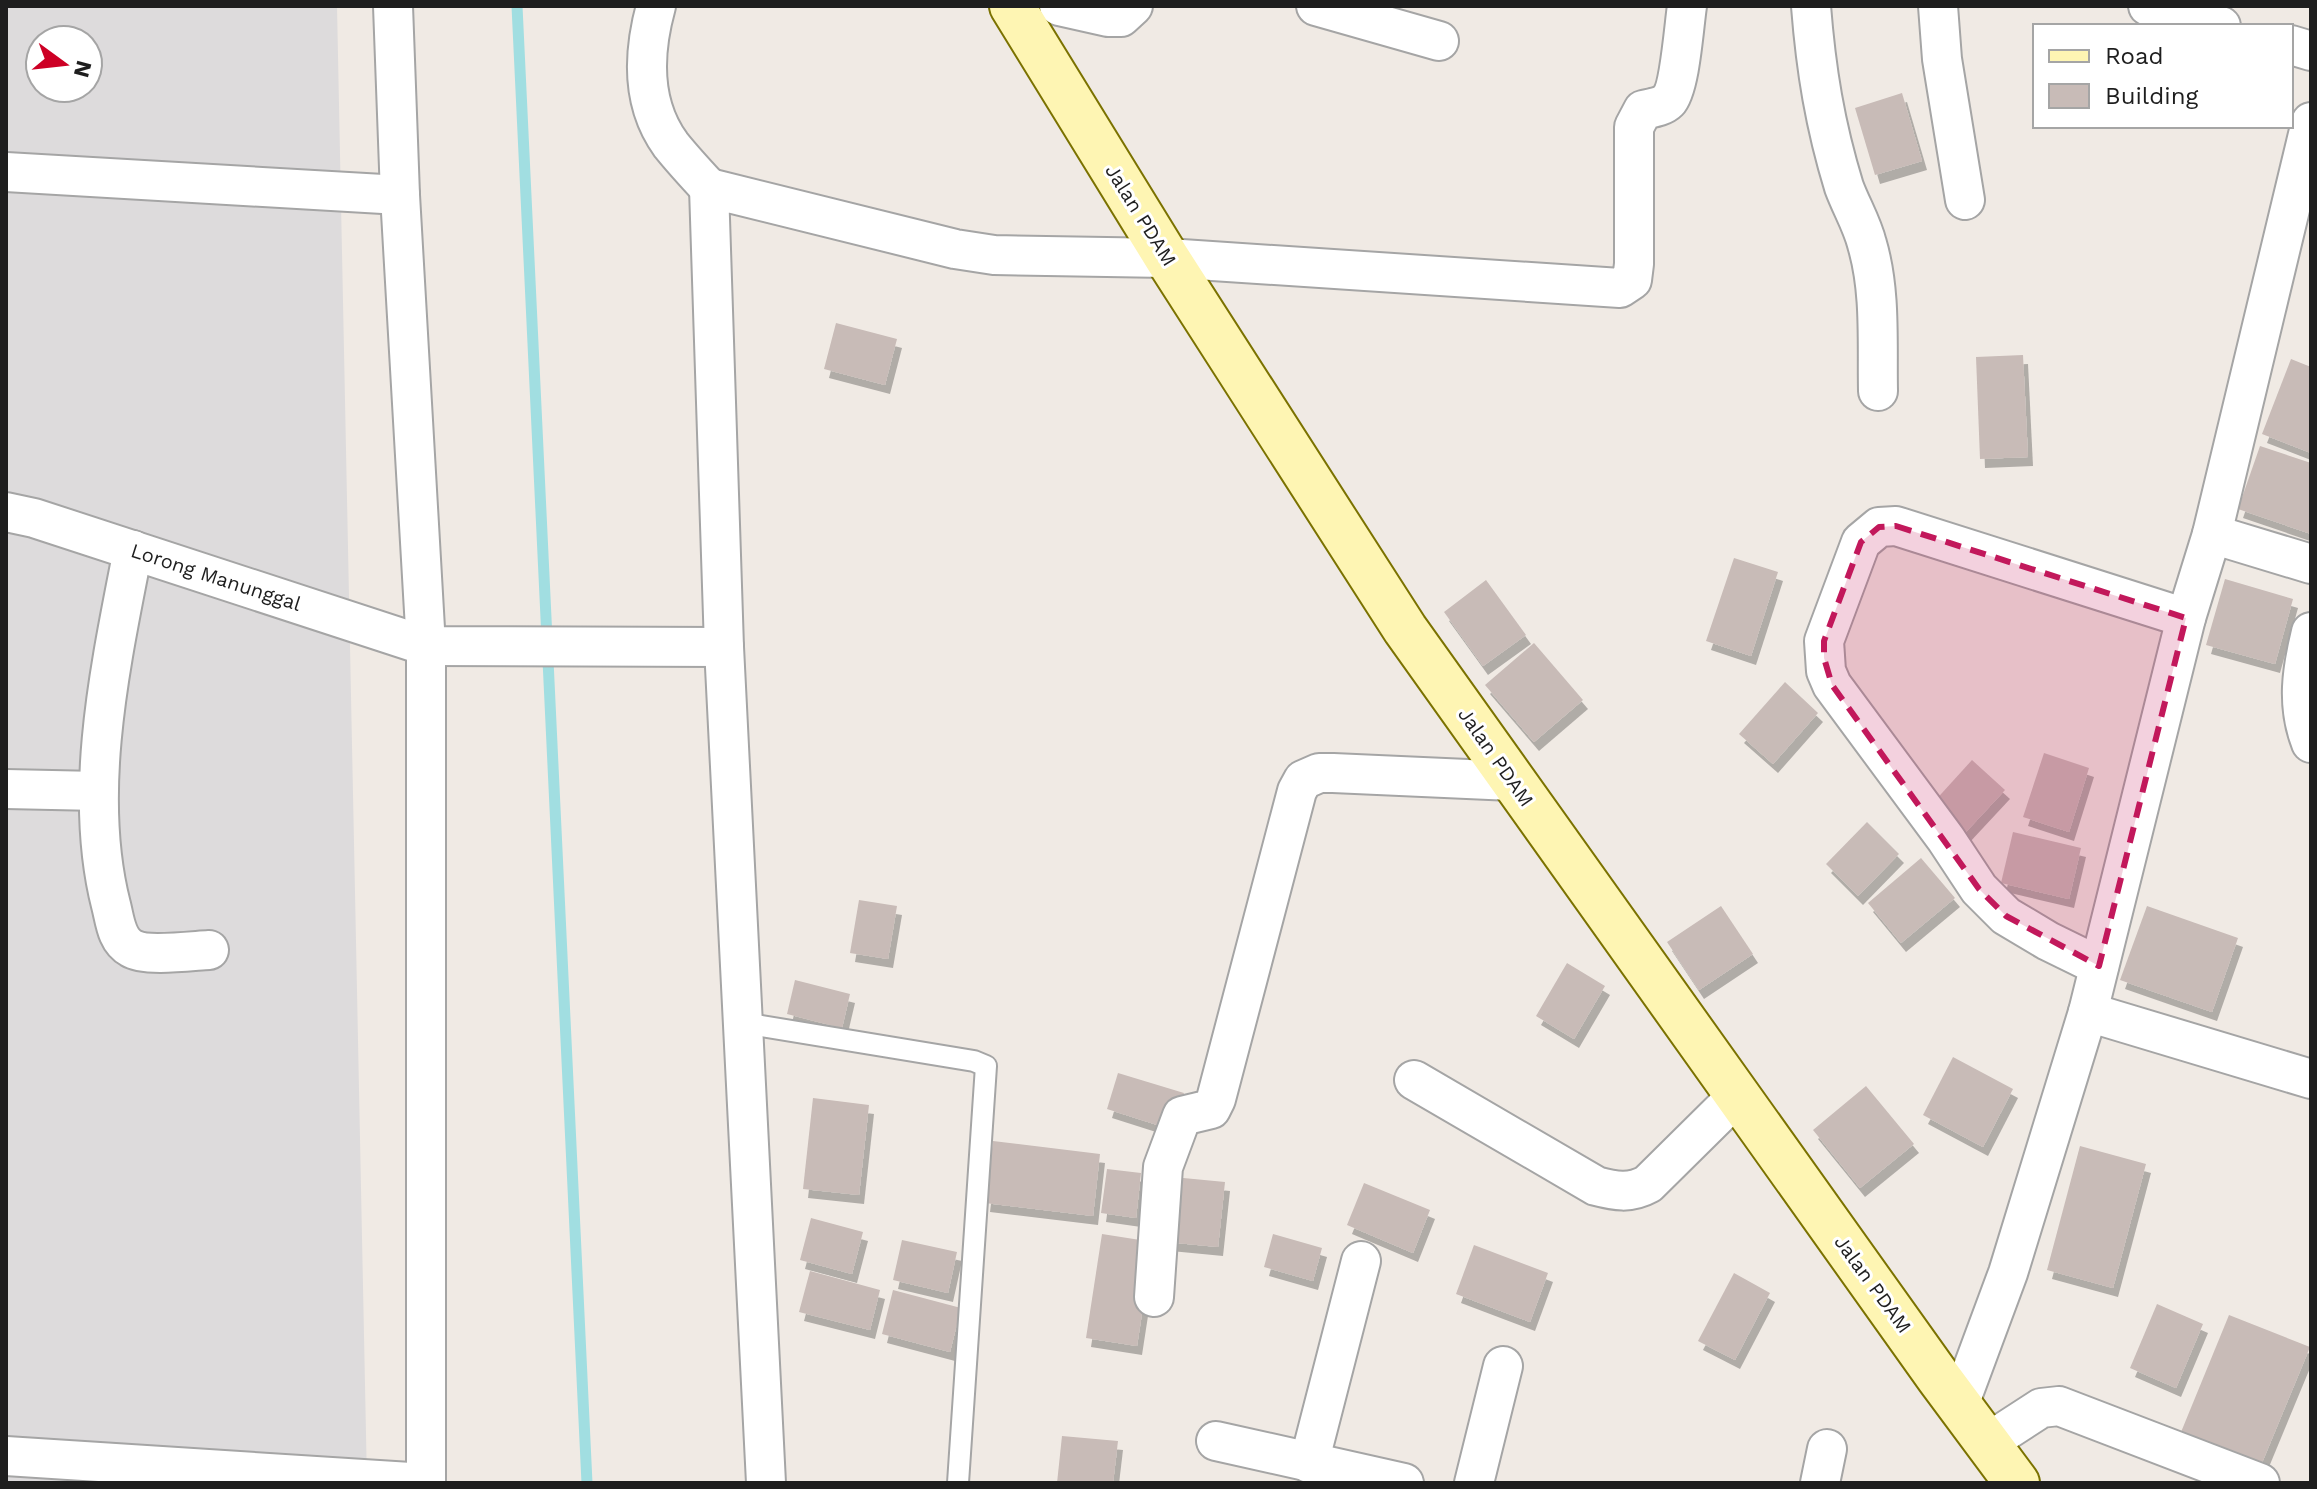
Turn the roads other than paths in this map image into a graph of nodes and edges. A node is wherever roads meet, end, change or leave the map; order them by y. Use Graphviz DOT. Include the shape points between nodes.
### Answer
graph roads {
  1 [pos="393,6"];
  2 [pos="656,6"];
  3 [pos="1012,6"];
  4 [pos="1059,6"];
  5 [pos="1133,6"];
  6 [pos="1316,6"];
  7 [pos="1687,6"];
  8 [pos="1811,6"];
  9 [pos="1938,6"];
  10 [pos="2148,6"];
  11 [pos="2214,24"];
  12 [pos="1439,41"];
  13 [pos="2311,122"];
  14 [pos="6,172"];
  15 [pos="709,188"];
  16 [pos="400,195"];
  17 [pos="1965,200"];
  18 [pos="1167,258"];
  19 [pos="1878,391"];
  20 [pos="6,512"];
  21 [pos="2212,534"];
  22 [pos="133,550"];
  23 [pos="2311,564"];
  24 [pos="2186,618"];
  25 [pos="2311,632"];
  26 [pos="426,646"];
  27 [pos="724,647"];
  28 [pos="2311,743"];
  29 [pos="1512,781"];
  30 [pos="6,789"];
  31 [pos="98,791"];
  32 [pos="209,950"];
  33 [pos="2099,966"];
  34 [pos="2088,1012"];
  35 [pos="743,1023"];
  36 [pos="2311,1079"];
  37 [pos="1414,1080"];
  38 [pos="1737,1096"];
  39 [pos="1361,1261"];
  40 [pos="1154,1297"];
  41 [pos="1503,1366"];
  42 [pos="1959,1405"];
  43 [pos="1216,1441"];
  44 [pos="1987,1443"];
  45 [pos="6,1456"];
  46 [pos="1309,1463"];
  47 [pos="426,1483"];
  48 [pos="766,1483"];
  49 [pos="958,1483"];
  50 [pos="1404,1483"];
  51 [pos="1474,1483"];
  52 [pos="2017,1483"];
  53 [pos="2260,1483"];
  1 -- 16 [label="street"];
  2 -- 15 [label="street" via="645,70 651,105 670,143"];
  3 -- 18 [label="street, Jalan PDAM"];
  4 -- 5 [label="street" via="1108,17 1121,17"];
  6 -- 12 [label="street"];
  7 -- 18 [label="street" via="1671,96 1639,114 1634,127 1634,264 1628,285"];
  8 -- 19 [label="street" via="1824,111 1845,188 1868,244 1877,315"];
  9 -- 17 [label="street"];
  10 -- 11 [label="street"];
  13 -- 21 [label="street"];
  14 -- 16 [label="street"];
  15 -- 18 [label="street" via="994,255"];
  15 -- 27 [label="street"];
  16 -- 26 [label="street"];
  18 -- 29 [label="street, Jalan PDAM" via="1397,616"];
  20 -- 22 [label="street, Lorong Manunggal"];
  21 -- 23 [label="street"];
  21 -- 24 [label="street"];
  22 -- 26 [label="street, Lorong Manunggal"];
  22 -- 31 [label="street"];
  24 -- 33 [label="street"];
  24 -- 33 [label="street" via="1896,526 1879,527 1861,542 1824,641 1832,685 1979,889 2006,916"];
  25 -- 28 [label="street" via="2301,676"];
  26 -- 27 [label="street, Lorong Manunggal"];
  26 -- 47 [label="street"];
  27 -- 35 [label="street"];
  29 -- 38 [label="street, Jalan PDAM"];
  29 -- 40 [label="street" via="1333,773 1303,780 1216,1099 1211,1109 1182,1116 1163,1167"];
  30 -- 31 [label="street"];
  31 -- 32 [label="street" via="103,873 120,938 135,951"];
  33 -- 34 [label="street"];
  34 -- 36 [label="street"];
  34 -- 42 [label="street" via="2008,1273"];
  35 -- 48 [label="street"];
  35 -- 49 [label="lane" via="986,1066"];
  37 -- 38 [label="street" via="1596,1186 1626,1192 1648,1184"];
  38 -- 42 [label="street, Jalan PDAM"];
  39 -- 46 [label="street"];
  41 -- 51 [label="street"];
  42 -- 44 [label="street, Jalan PDAM"];
  43 -- 46 [label="street"];
  44 -- 52 [label="street, Jalan PDAM"];
  44 -- 53 [label="street" via="2041,1408 2059,1406"];
  45 -- 47 [label="street"];
  46 -- 50 [label="street"];
}
